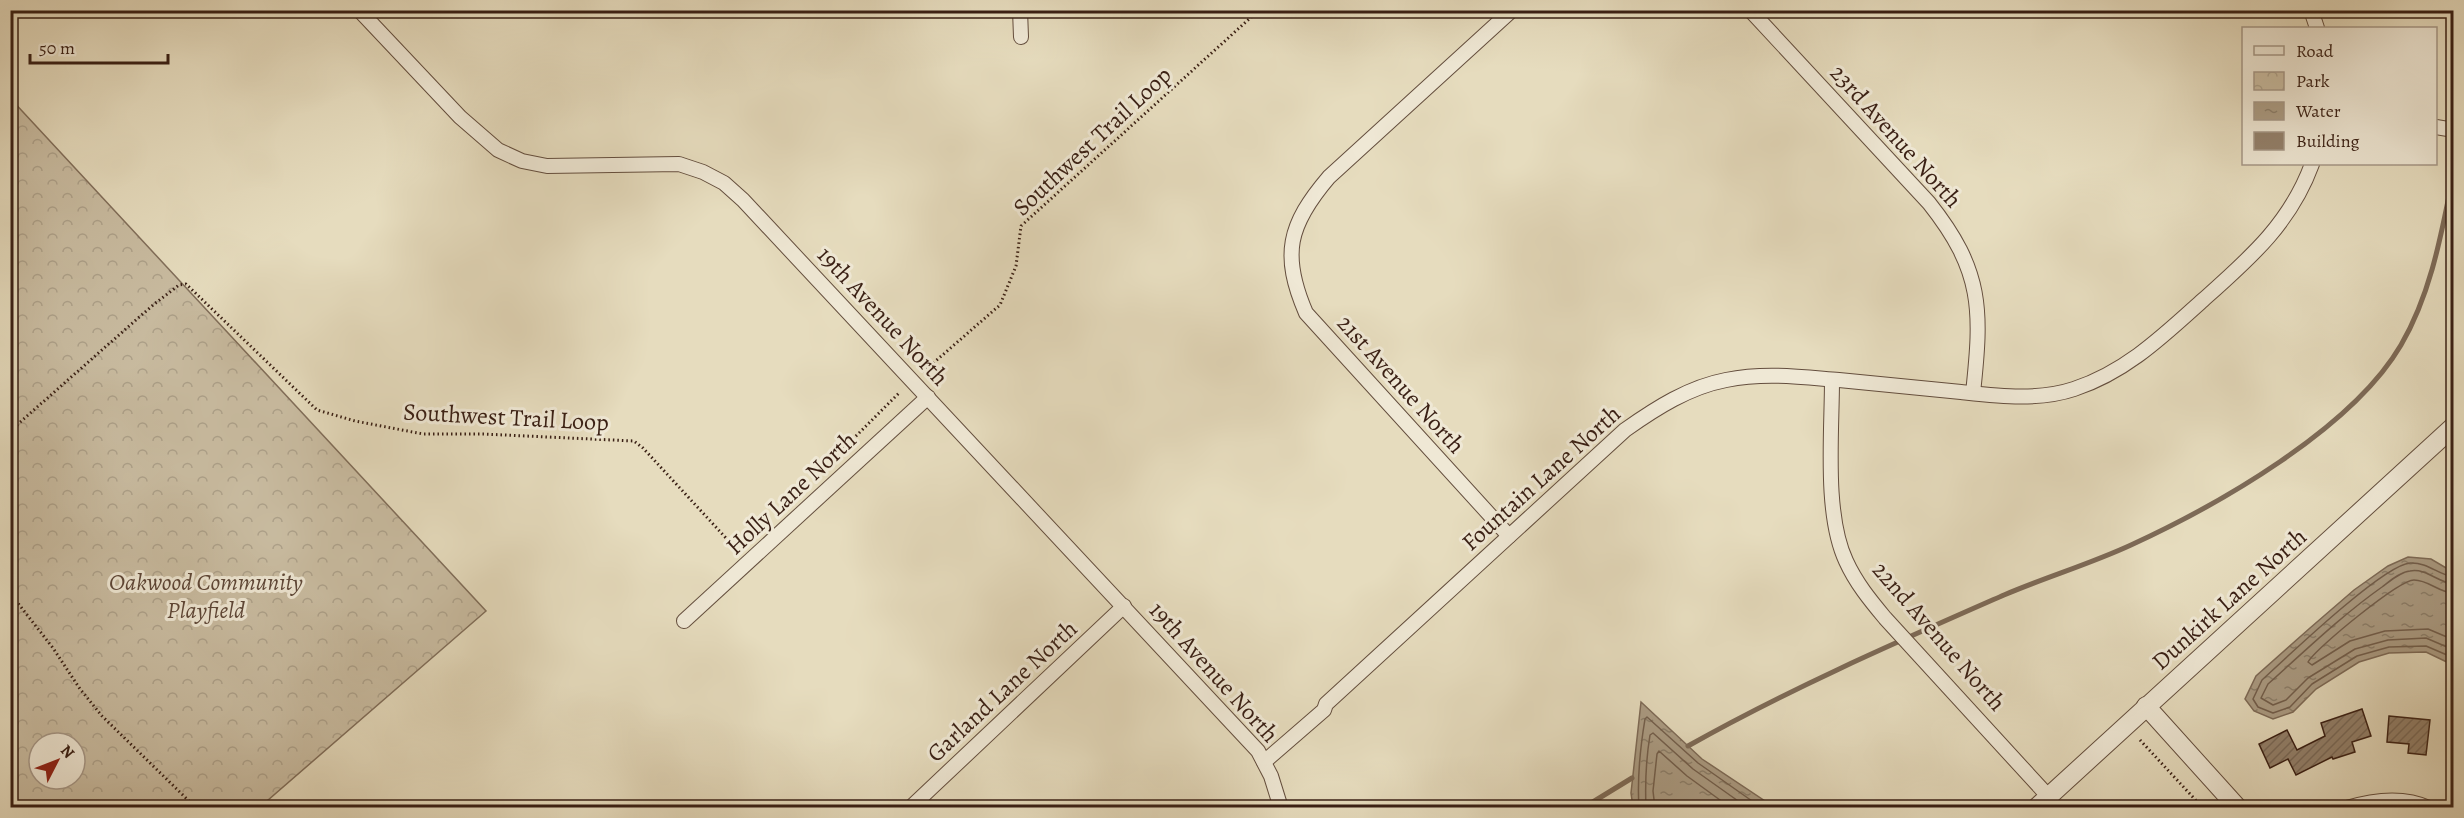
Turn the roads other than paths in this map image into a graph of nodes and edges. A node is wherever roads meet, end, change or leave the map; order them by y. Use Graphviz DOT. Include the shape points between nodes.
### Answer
graph roads {
  1 [pos="359,10"];
  2 [pos="1020,10"];
  3 [pos="1512,10"];
  4 [pos="1750,10"];
  5 [pos="2311,10"];
  6 [pos="2316,27"];
  7 [pos="1021,37"];
  8 [pos="2437,127"];
  9 [pos="2454,130"];
  10 [pos="2312,165"];
  11 [pos="1832,380"];
  12 [pos="1973,393"];
  13 [pos="928,397"];
  14 [pos="2454,426"];
  15 [pos="1509,536"];
  16 [pos="1124,606"];
  17 [pos="684,621"];
  18 [pos="2146,706"];
  19 [pos="1264,762"];
  20 [pos="2042,802"];
  21 [pos="910,807"];
  22 [pos="1281,807"];
  23 [pos="2238,807"];
  24 [pos="2347,807"];
  25 [pos="2429,807"];
  1 -- 13 [label="street, 19th Avenue North" via="460,117 498,150 547,166 679,164 724,183"];
  2 -- 7 [label="street"];
  3 -- 15 [label="street, 21st Avenue North" via="1329,177 1298,220 1291,247 1291,269 1306,313"];
  4 -- 12 [label="street, 23rd Avenue North" via="1950,229 1975,289 1979,321"];
  5 -- 6 [label="street"];
  8 -- 9 [label="street"];
  10 -- 12 [label="street" via="2284,218 2258,250 2135,358 2105,377 2071,390 2035,395"];
  11 -- 12 [label="street, Fountain Lane North"];
  11 -- 15 [label="street, Fountain Lane North" via="1763,375 1725,380 1690,392 1657,408 1626,430"];
  11 -- 20 [label="street, 22nd Avenue North" via="1832,491 1835,526 1845,560 1862,591"];
  13 -- 16 [label="street, 19th Avenue North"];
  13 -- 17 [label="street, Holly Lane North"];
  14 -- 18 [label="street, Dunkirk Lane North"];
  15 -- 19 [label="street, Fountain Lane North"];
  16 -- 19 [label="street, 19th Avenue North" via="1246,737"];
  16 -- 21 [label="street, Garland Lane North"];
  18 -- 20 [label="street, Dunkirk Lane North"];
  18 -- 23 [label="street"];
  19 -- 22 [label="street, 19th Avenue North"];
  24 -- 25 [label="street" via="2371,800"];
}
